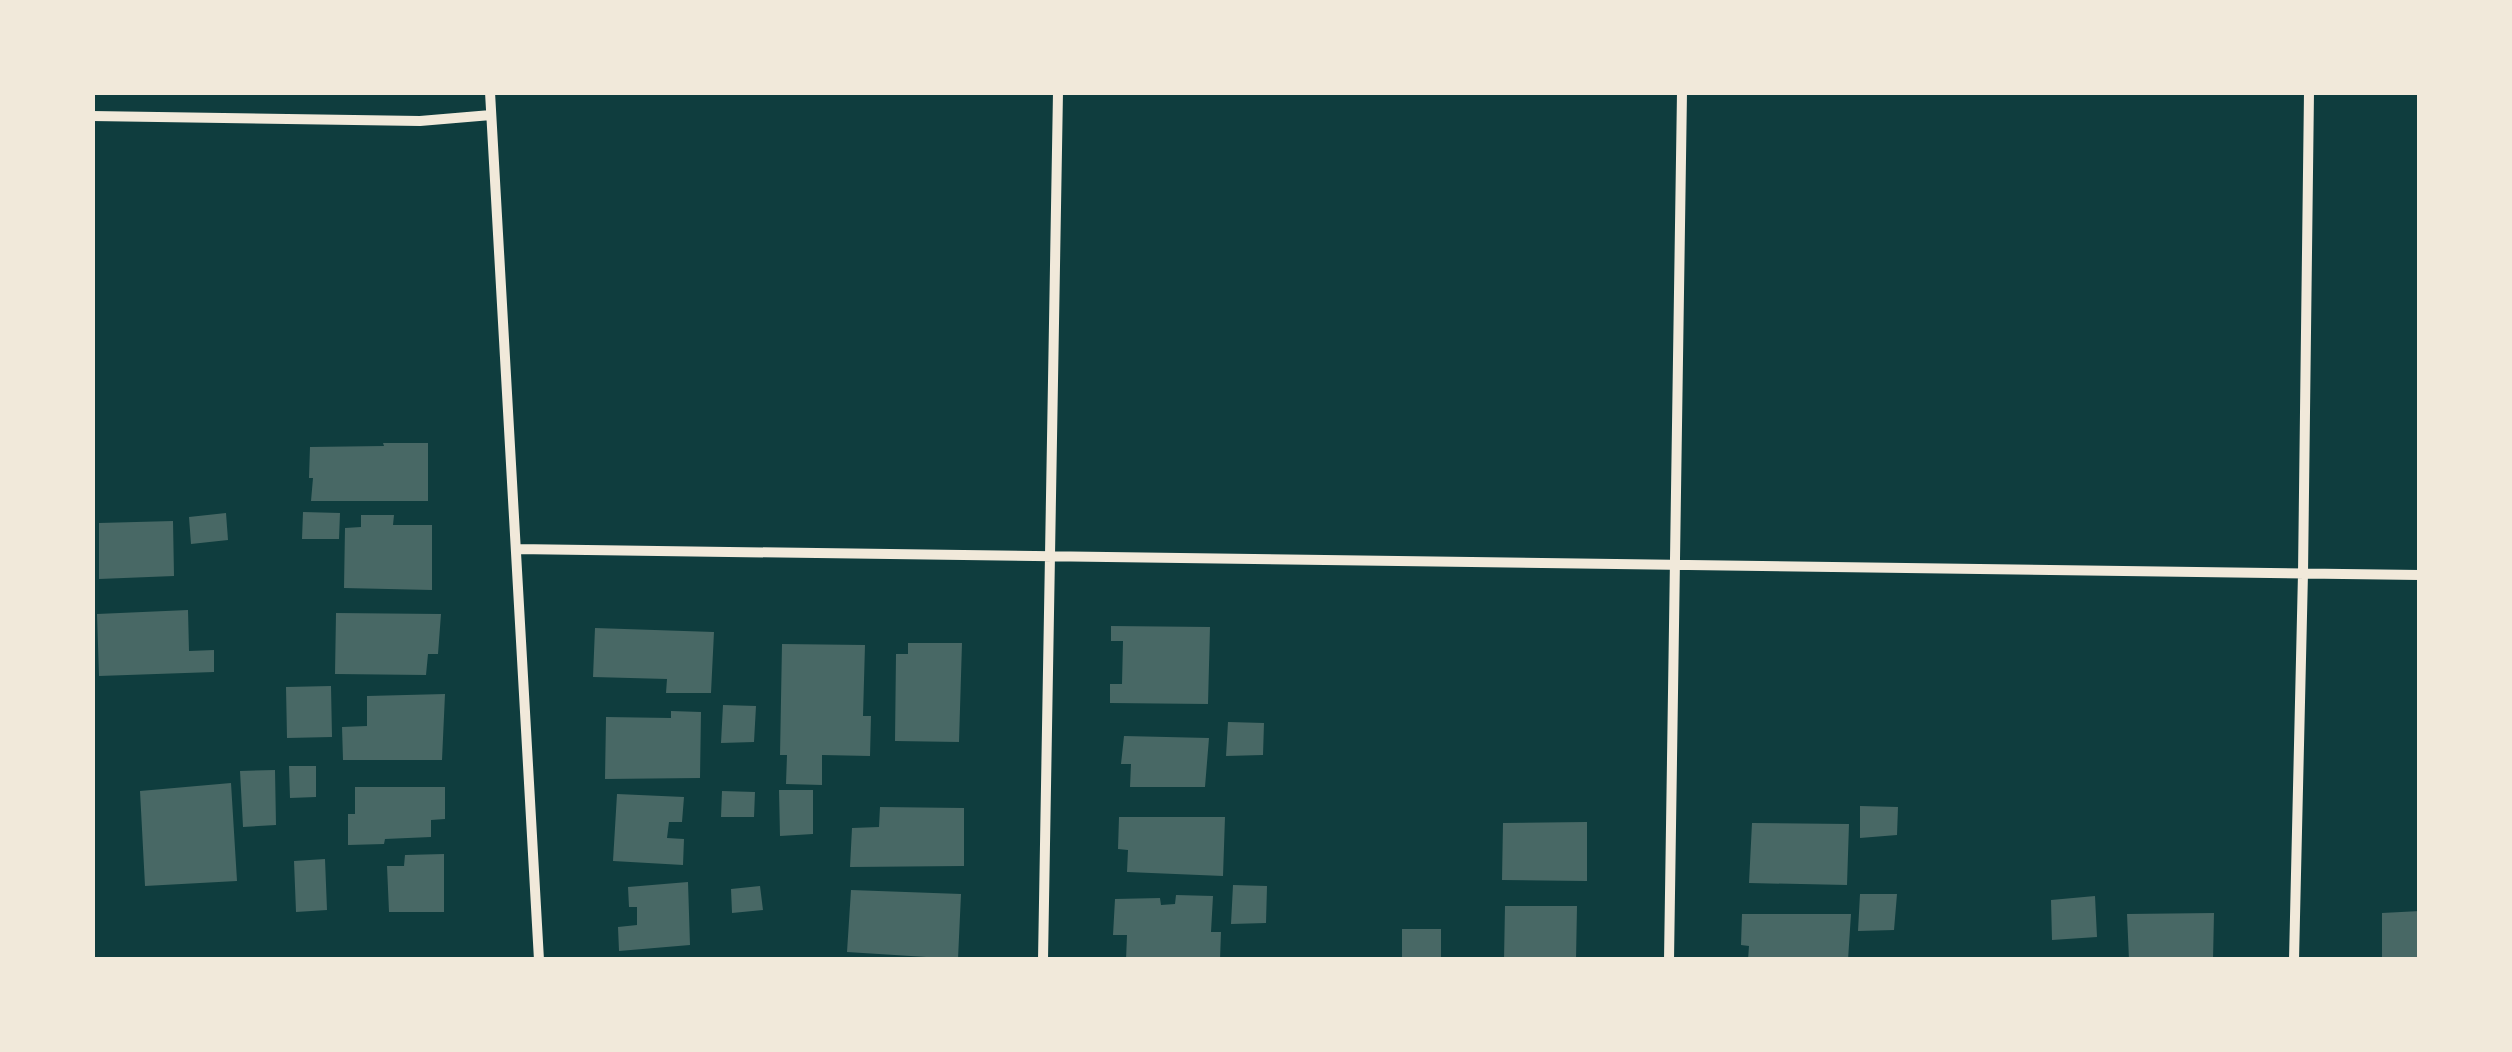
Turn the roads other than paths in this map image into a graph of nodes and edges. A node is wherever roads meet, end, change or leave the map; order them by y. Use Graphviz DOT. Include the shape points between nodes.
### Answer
graph roads {
  1 [pos="490,92"];
  2 [pos="1058,92"];
  3 [pos="1682,92"];
  4 [pos="2309,92"];
  5 [pos="491,115"];
  6 [pos="92,116"];
  7 [pos="516,548"];
  8 [pos="1050,555"];
  9 [pos="1675,565"];
  10 [pos="2303,573"];
  11 [pos="2420,575"];
  12 [pos="539,960"];
  13 [pos="1044,960"];
  14 [pos="1669,960"];
  15 [pos="2294,960"];
  1 -- 5 [label="street"];
  2 -- 8 [label="street"];
  3 -- 9 [label="street"];
  4 -- 10 [label="street"];
  5 -- 6 [label="street" via="420,121"];
  5 -- 7 [label="street"];
  7 -- 8 [label="street"];
  7 -- 12 [label="street"];
  8 -- 9 [label="street"];
  8 -- 13 [label="street"];
  9 -- 10 [label="street"];
  9 -- 14 [label="street"];
  10 -- 11 [label="street"];
  10 -- 15 [label="street"];
}
